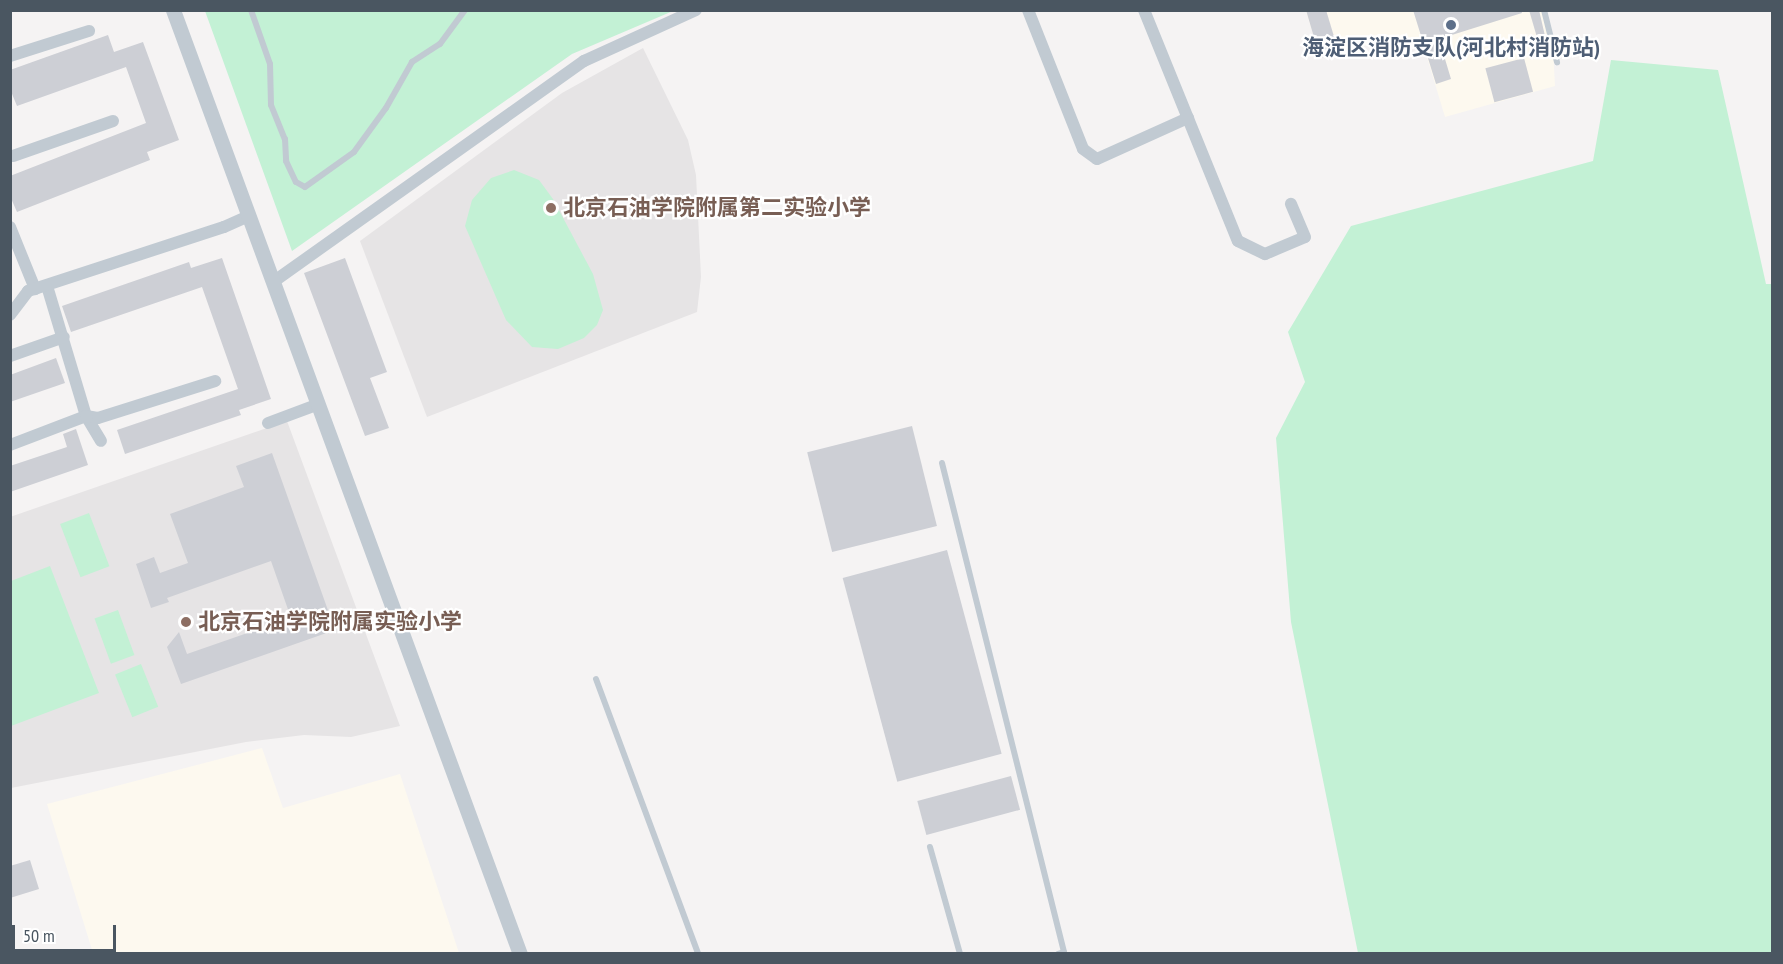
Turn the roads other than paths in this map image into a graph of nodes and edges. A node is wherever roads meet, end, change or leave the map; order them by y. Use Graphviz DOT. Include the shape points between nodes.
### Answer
graph roads {
  1 [pos="173,10"];
  2 [pos="251,10"];
  3 [pos="465,10"];
  4 [pos="696,10"];
  5 [pos="1028,10"];
  6 [pos="1144,10"];
  7 [pos="1544,10"];
  8 [pos="89,31"];
  9 [pos="10,56"];
  10 [pos="1557,62"];
  11 [pos="1188,118"];
  12 [pos="113,121"];
  13 [pos="11,154"];
  14 [pos="1291,204"];
  15 [pos="249,216"];
  16 [pos="10,227"];
  17 [pos="273,282"];
  18 [pos="41,288"];
  19 [pos="10,315"];
  20 [pos="64,337"];
  21 [pos="10,356"];
  22 [pos="215,381"];
  23 [pos="319,404"];
  24 [pos="86,416"];
  25 [pos="268,423"];
  26 [pos="101,441"];
  27 [pos="10,445"];
  28 [pos="942,463"];
  29 [pos="596,679"];
  30 [pos="930,847"];
  31 [pos="520,954"];
  32 [pos="698,954"];
  33 [pos="960,954"];
  34 [pos="1058,954"];
  1 -- 15 [label="street"];
  2 -- 3 [label="lane" via="270,64 271,105 285,139 286,161 296,182 305,187 354,152 386,108 412,62 440,44"];
  4 -- 17 [label="street" via="584,61"];
  5 -- 11 [label="street" via="1083,149 1097,159"];
  6 -- 11 [label="street"];
  7 -- 10 [label="lane"];
  8 -- 9 [label="street"];
  11 -- 14 [label="street" via="1238,241 1265,254 1305,237"];
  12 -- 13 [label="street"];
  15 -- 17 [label="street"];
  15 -- 18 [label="street"];
  16 -- 18 [label="street"];
  17 -- 23 [label="street"];
  18 -- 19 [label="street" via="28,291"];
  18 -- 20 [label="street"];
  20 -- 21 [label="street"];
  20 -- 24 [label="street"];
  22 -- 24 [label="street" via="98,418"];
  23 -- 25 [label="street"];
  23 -- 31 [label="street"];
  24 -- 26 [label="street"];
  24 -- 27 [label="street"];
  28 -- 34 [label="lane" via="1064,952"];
  29 -- 32 [label="lane"];
  30 -- 33 [label="lane"];
}
